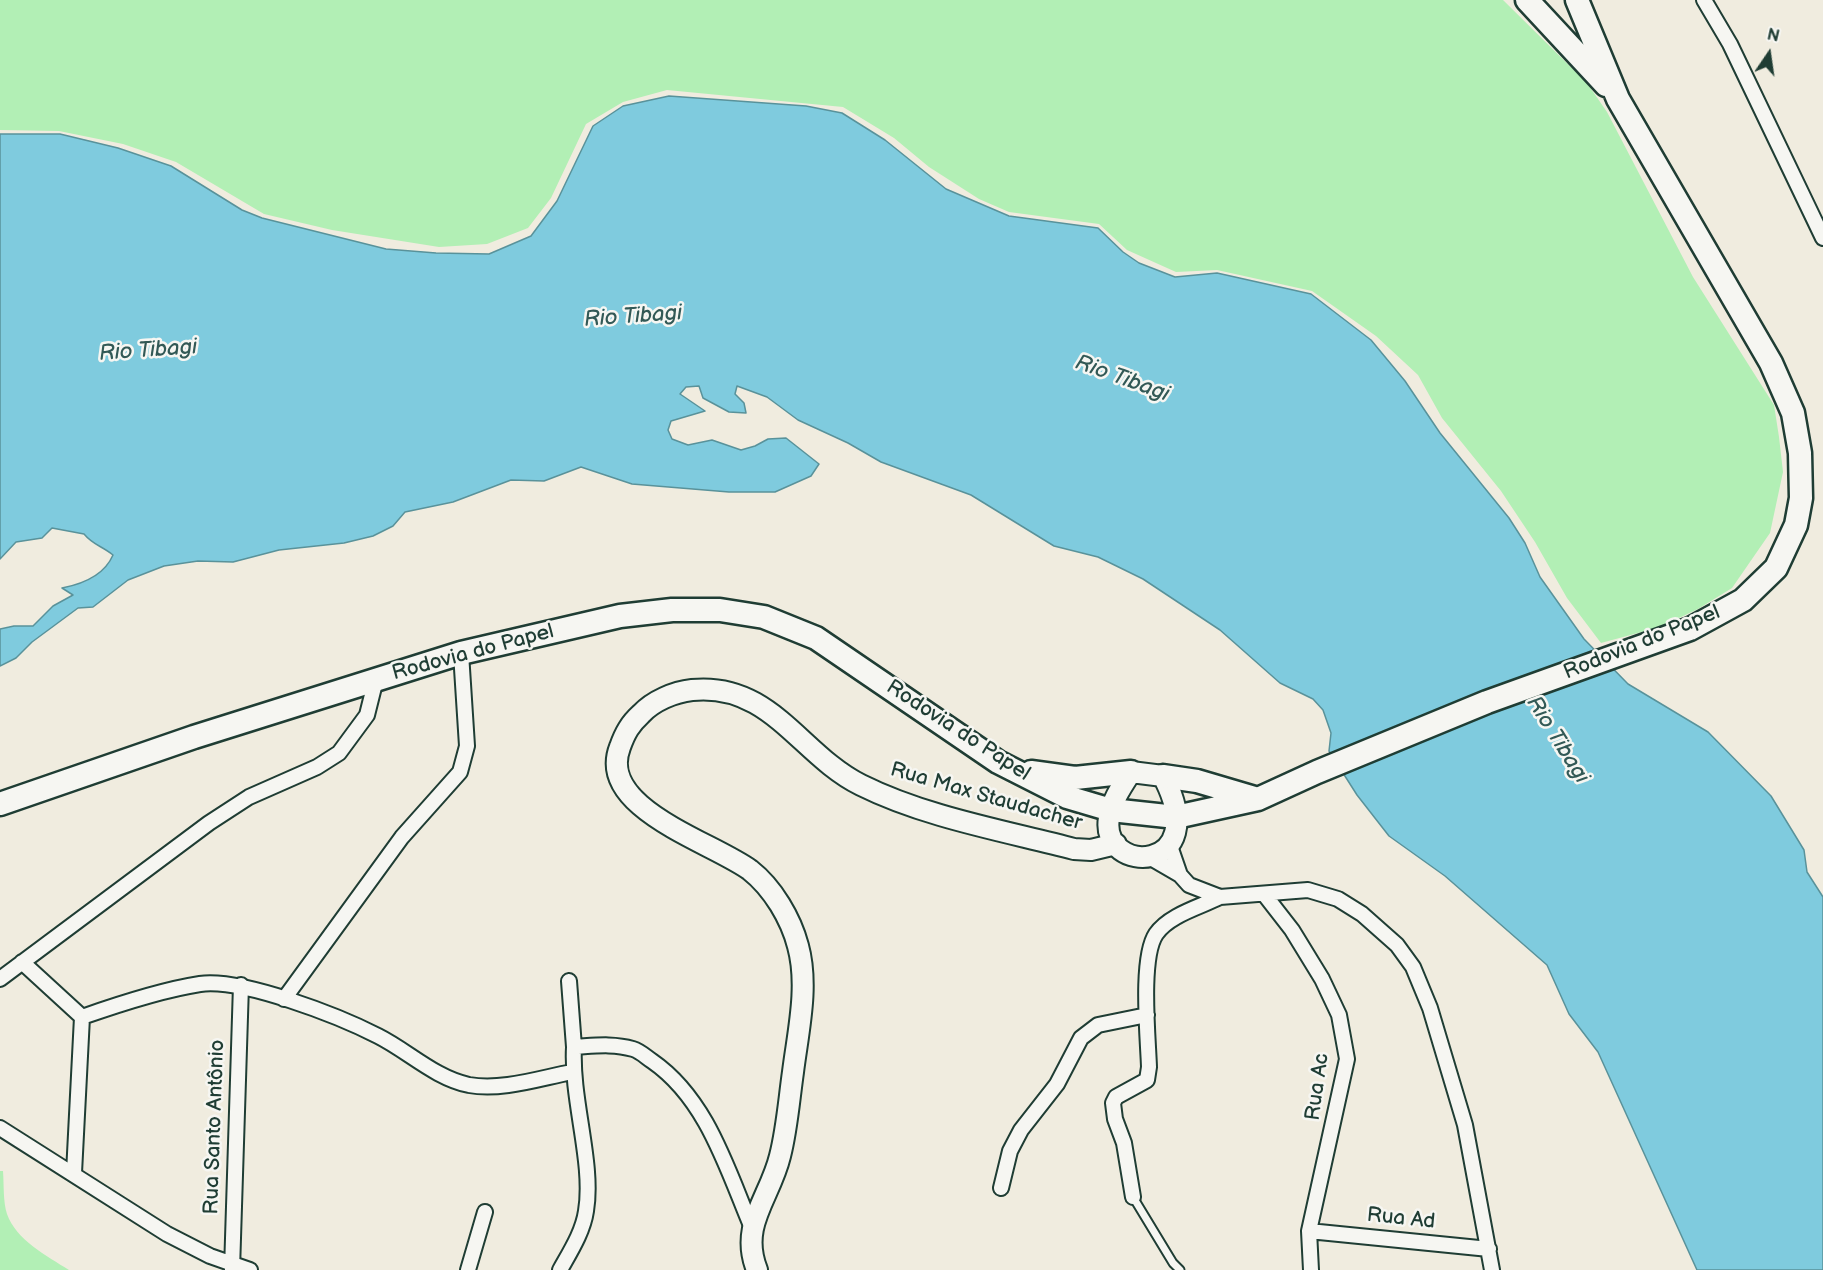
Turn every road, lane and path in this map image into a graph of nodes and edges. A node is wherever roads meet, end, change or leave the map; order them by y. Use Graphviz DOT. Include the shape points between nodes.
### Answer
graph roads {
  1 [pos="1527,0"];
  2 [pos="1577,0"];
  3 [pos="1704,0"];
  4 [pos="1618,99"];
  5 [pos="1823,238"];
  6 [pos="461,653"];
  7 [pos="376,679"];
  8 [pos="998,762"];
  9 [pos="1131,772"];
  10 [pos="1163,776"];
  11 [pos="1257,799"];
  12 [pos="0,804"];
  13 [pos="1111,810"];
  14 [pos="1176,817"];
  15 [pos="1116,844"];
  16 [pos="1170,846"];
  17 [pos="1149,857"];
  18 [pos="1180,875"];
  19 [pos="1264,894"];
  20 [pos="1220,897"];
  21 [pos="22,962"];
  22 [pos="0,979"];
  23 [pos="569,981"];
  24 [pos="241,985"];
  25 [pos="284,999"];
  26 [pos="1147,1016"];
  27 [pos="82,1017"];
  28 [pos="573,1047"];
  29 [pos="572,1072"];
  30 [pos="0,1128"];
  31 [pos="74,1173"];
  32 [pos="1001,1188"];
  33 [pos="1133,1197"];
  34 [pos="485,1212"];
  35 [pos="752,1228"];
  36 [pos="1309,1231"];
  37 [pos="1489,1249"];
  38 [pos="232,1267"];
  39 [pos="249,1270"];
  40 [pos="468,1270"];
  41 [pos="560,1270"];
  42 [pos="757,1270"];
  43 [pos="1180,1270"];
  44 [pos="1311,1270"];
  45 [pos="1492,1270"];
  1 -- 4 [label="main road, Rodovia do Papel"];
  2 -- 4 [label="main road, Rodovia do Papel"];
  3 -- 5 [label="street" via="1730,44"];
  4 -- 11 [label="main road, Rodovia do Papel" via="1771,363 1793,413 1800,453 1801,498 1796,525 1776,568 1743,600 1690,628 1488,702"];
  6 -- 7 [label="main road, Rodovia do Papel"];
  6 -- 8 [label="main road, Rodovia do Papel" via="620,616 720,610 764,617 816,638"];
  6 -- 25 [label="street" via="467,746 460,772 402,837"];
  7 -- 12 [label="main road, Rodovia do Papel" via="194,736"];
  7 -- 21 [label="street" via="367,715 339,753 317,767 249,796 208,823"];
  8 -- 9 [label="main road" via="1034,773 1067,777"];
  8 -- 13 [label="main road, Rodovia do Papel" via="1067,797"];
  9 -- 10 [label="main road"];
  9 -- 13 [label="main road"];
  10 -- 11 [label="main road" via="1197,781"];
  10 -- 14 [label="main road" via="1176,805"];
  11 -- 14 [label="main road, Rodovia do Papel"];
  13 -- 14 [label="main road, Rodovia do Papel"];
  13 -- 15 [label="main road" via="1109,828"];
  14 -- 16 [label="main road" via="1176,833"];
  15 -- 17 [label="main road" via="1130,855"];
  15 -- 35 [label="main road, Rua Max Staudacher" via="1091,850 1074,849 915,806 868,788 822,757 787,724 742,696 710,688 684,691 650,705 628,726 617,755 617,775 626,793 652,815 752,872 789,920 799,948 802,998 787,1119 780,1159"];
  16 -- 17 [label="main road"];
  16 -- 18 [label="street"];
  17 -- 18 [label="street"];
  18 -- 20 [label="street" via="1189,885"];
  19 -- 20 [label="street"];
  19 -- 36 [label="street, Rua Ac" via="1322,979 1340,1015 1347,1059"];
  19 -- 37 [label="street" via="1308,890 1338,898 1397,945 1413,967 1430,1008 1465,1125"];
  20 -- 26 [label="street" via="1167,922 1155,934 1146,980"];
  21 -- 22 [label="street"];
  21 -- 27 [label="street"];
  23 -- 28 [label="street"];
  24 -- 25 [label="street"];
  24 -- 27 [label="street" via="201,984"];
  24 -- 38 [label="street, Rua Santo Antônio"];
  25 -- 29 [label="street" via="376,1034 447,1079 469,1085 490,1088"];
  26 -- 32 [label="street" via="1098,1025 1081,1038 1057,1084 1010,1151"];
  26 -- 33 [label="street" via="1147,1080 1116,1097 1113,1103"];
  27 -- 31 [label="street"];
  28 -- 29 [label="street"];
  28 -- 35 [label="street" via="609,1044 634,1049 667,1071 695,1104 714,1136"];
  29 -- 41 [label="street" via="588,1186 587,1204 579,1234"];
  30 -- 31 [label="street"];
  31 -- 38 [label="street" via="167,1234"];
  33 -- 43 [label="lane"];
  34 -- 40 [label="street"];
  35 -- 42 [label="main road, Rua Max Staudacher" via="750,1249"];
  36 -- 37 [label="street, Rua Ad"];
  36 -- 44 [label="street, Rua Ac"];
  37 -- 45 [label="street"];
  38 -- 39 [label="street"];
}
